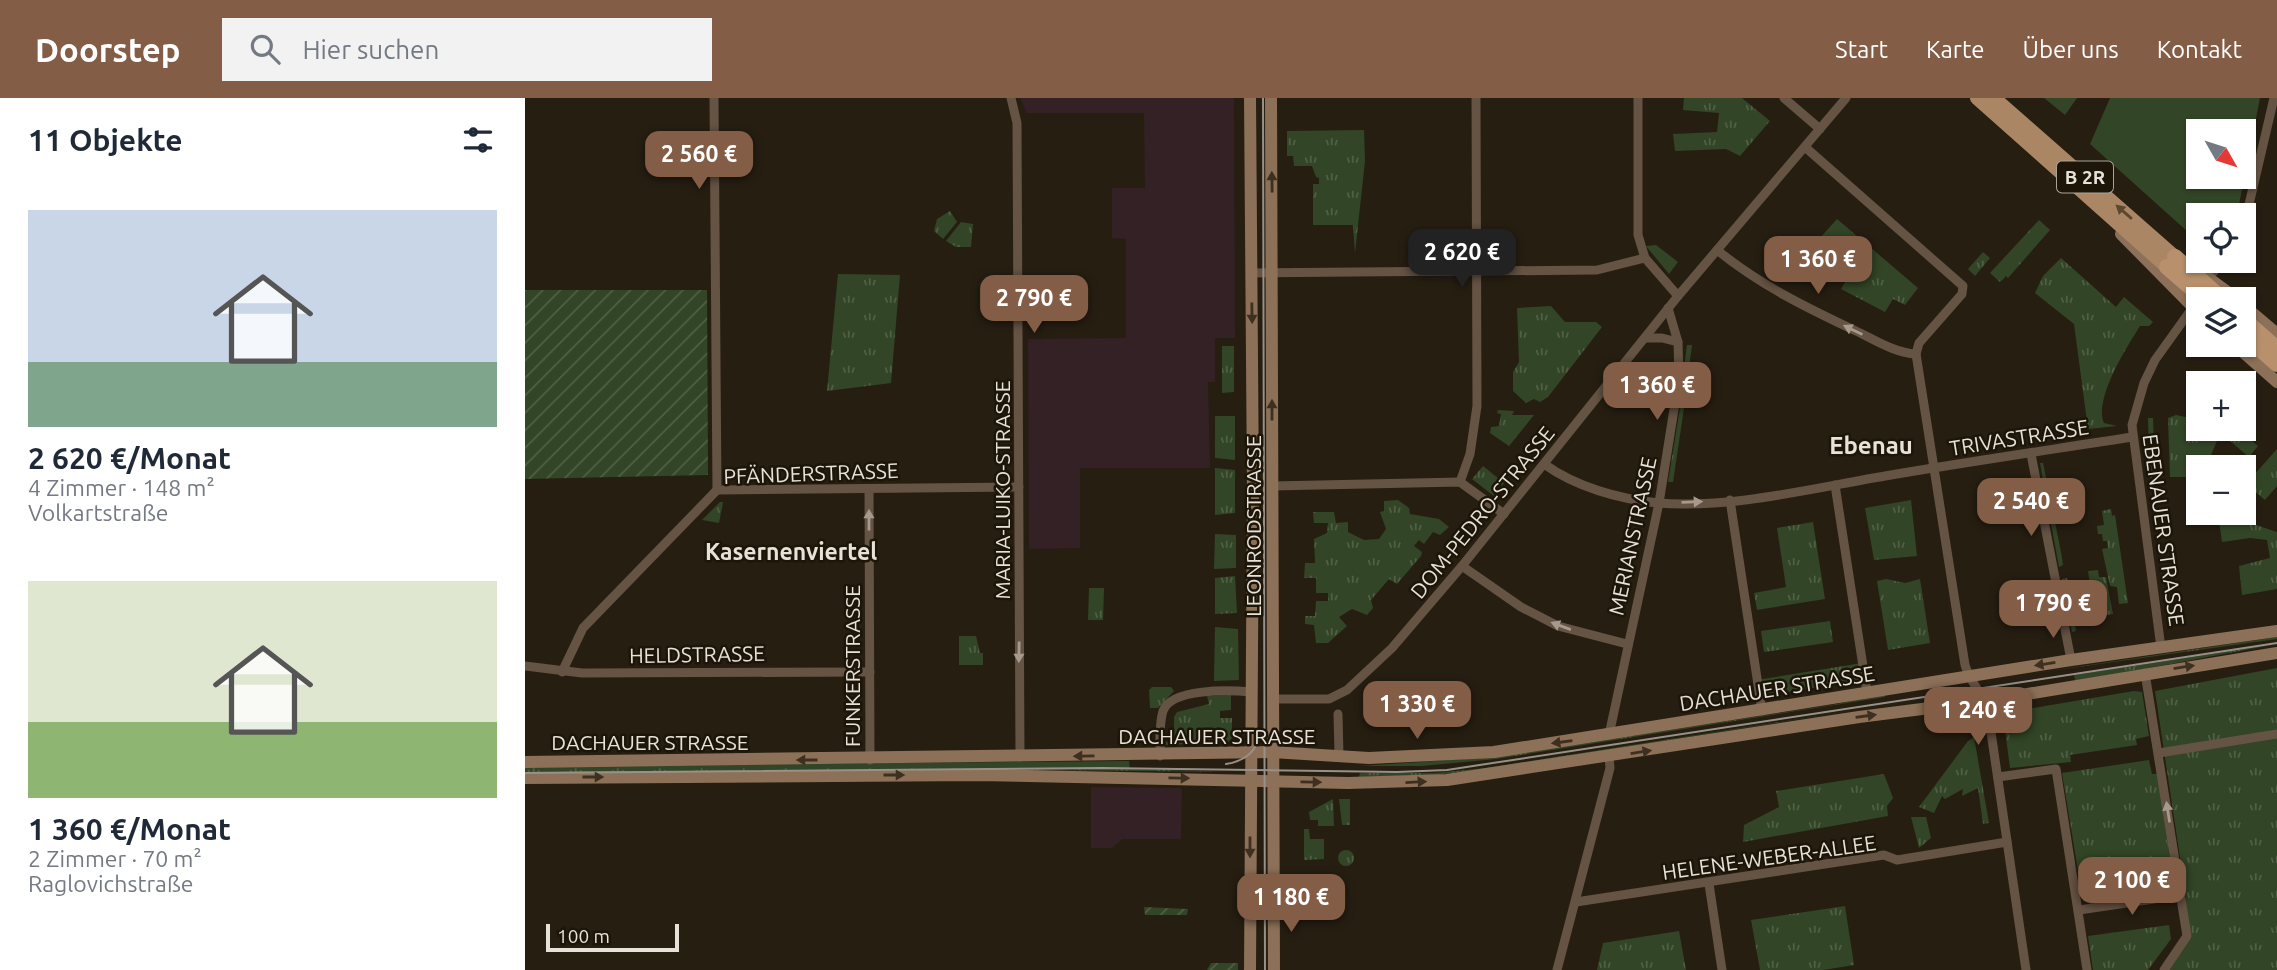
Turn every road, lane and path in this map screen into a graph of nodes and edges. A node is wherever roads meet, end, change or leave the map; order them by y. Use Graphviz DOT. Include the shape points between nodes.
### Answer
graph roads {
  1 [pos="714,98"];
  2 [pos="1011,98"];
  3 [pos="1250,98"];
  4 [pos="1271,98"];
  5 [pos="1476,98"];
  6 [pos="1637,98"];
  7 [pos="1784,98"];
  8 [pos="1846,98"];
  9 [pos="1977,98"];
  10 [pos="1994,98"];
  11 [pos="2274,98"];
  12 [pos="1820,129"];
  13 [pos="1805,147"];
  14 [pos="2249,203"];
  15 [pos="2101,209"];
  16 [pos="1717,250"];
  17 [pos="1645,258"];
  18 [pos="2171,262"];
  19 [pos="1477,271"];
  20 [pos="1272,272"];
  21 [pos="1251,273"];
  22 [pos="2213,273"];
  23 [pos="2210,277"];
  24 [pos="2186,287"];
  25 [pos="2205,287"];
  26 [pos="2222,287"];
  27 [pos="2186,295"];
  28 [pos="1678,296"];
  29 [pos="1668,308"];
  30 [pos="2256,316"];
  31 [pos="2186,319"];
  32 [pos="2256,330"];
  33 [pos="2277,334"];
  34 [pos="1644,338"];
  35 [pos="1678,342"];
  36 [pos="2256,345"];
  37 [pos="2277,349"];
  38 [pos="1916,354"];
  39 [pos="2249,357"];
  40 [pos="2277,364"];
  41 [pos="2277,382"];
  42 [pos="2132,437"];
  43 [pos="2031,454"];
  44 [pos="1544,464"];
  45 [pos="1935,468"];
  46 [pos="1460,482"];
  47 [pos="1835,485"];
  48 [pos="1019,486"];
  49 [pos="1272,486"];
  50 [pos="870,489"];
  51 [pos="717,490"];
  52 [pos="1730,500"];
  53 [pos="1659,503"];
  54 [pos="1504,513"];
  55 [pos="1461,566"];
  56 [pos="2277,631"];
  57 [pos="1627,644"];
  58 [pos="2161,648"];
  59 [pos="2277,653"];
  60 [pos="2071,660"];
  61 [pos="525,666"];
  62 [pos="562,672"];
  63 [pos="870,672"];
  64 [pos="2145,673"];
  65 [pos="1968,676"];
  66 [pos="1251,692"];
  67 [pos="1867,692"];
  68 [pos="1272,699"];
  69 [pos="1329,699"];
  70 [pos="1985,701"];
  71 [pos="1762,710"];
  72 [pos="2277,734"];
  73 [pos="1609,735"];
  74 [pos="1250,752"];
  75 [pos="1272,752"];
  76 [pos="2159,753"];
  77 [pos="1339,755"];
  78 [pos="1160,756"];
  79 [pos="1020,757"];
  80 [pos="1609,757"];
  81 [pos="870,760"];
  82 [pos="525,762"];
  83 [pos="1998,777"];
  84 [pos="525,778"];
  85 [pos="1250,779"];
  86 [pos="1274,781"];
  87 [pos="2007,842"];
  88 [pos="1709,884"];
  89 [pos="2181,895"];
  90 [pos="1576,902"];
  91 [pos="2078,910"];
  92 [pos="1251,970"];
  93 [pos="1274,970"];
  94 [pos="1557,970"];
  95 [pos="1722,970"];
  96 [pos="2027,970"];
  97 [pos="2087,970"];
  98 [pos="2164,970"];
  1 -- 51 [label="street"];
  2 -- 48 [label="street, MARIA-LUIKO-STRASSE" via="1017,123"];
  3 -- 21 [label="main road, LEONRODSTRASSE"];
  20 -- 4 [label="main road, LEONRODSTRASSE, one-way"];
  5 -- 19 [label="street"];
  6 -- 17 [label="street" via="1638,235"];
  7 -- 12 [label="street"];
  8 -- 12 [label="street, DOM-PEDRO-STRASSE"];
  9 -- 15 [label="main road, B 2R"];
  18 -- 10 [label="main road, B 2R, one-way"];
  11 -- 14 [label="street"];
  12 -- 13 [label="street, DOM-PEDRO-STRASSE"];
  13 -- 16 [label="street, DOM-PEDRO-STRASSE"];
  13 -- 38 [label="street" via="1963,286 1962,294 1919,343"];
  15 -- 18 [label="main road, B 2R"];
  15 -- 27 [label="main road"];
  16 -- 28 [label="street, DOM-PEDRO-STRASSE"];
  38 -- 16 [label="street, one-way" via="1897,351 1796,302"];
  17 -- 19 [label="street" via="1597,270"];
  17 -- 28 [label="street"];
  18 -- 23 [label="main road"];
  18 -- 24 [label="highway, B 2R"];
  18 -- 25 [label="highway, B 2R"];
  19 -- 20 [label="street"];
  19 -- 46 [label="street" via="1477,407 1470,454"];
  20 -- 21 [label="street"];
  49 -- 20 [label="main road, LEONRODSTRASSE, one-way"];
  21 -- 66 [label="main road, LEONRODSTRASSE, one-way"];
  22 -- 23 [label="street"];
  23 -- 26 [label="main road"];
  28 -- 29 [label="street, DOM-PEDRO-STRASSE"];
  29 -- 34 [label="street, DOM-PEDRO-STRASSE"];
  29 -- 35 [label="street, MERIANSTRASSE"];
  30 -- 33 [label="main road"];
  31 -- 42 [label="street, EBENAUER STRASSE" via="2168,338 2144,383"];
  32 -- 37 [label="highway"];
  34 -- 35 [label="street"];
  34 -- 44 [label="street, DOM-PEDRO-STRASSE"];
  35 -- 53 [label="street, MERIANSTRASSE" via="1679,378"];
  36 -- 40 [label="highway"];
  38 -- 45 [label="street"];
  39 -- 41 [label="main road"];
  42 -- 43 [label="street, TRIVASTRASSE"];
  42 -- 58 [label="street, EBENAUER STRASSE"];
  43 -- 45 [label="street, TRIVASTRASSE"];
  43 -- 60 [label="street"];
  44 -- 53 [label="street, TRIVASTRASSE" via="1588,486"];
  44 -- 54 [label="street, DOM-PEDRO-STRASSE"];
  45 -- 47 [label="street, TRIVASTRASSE"];
  45 -- 65 [label="street"];
  46 -- 49 [label="street"];
  46 -- 54 [label="street"];
  47 -- 52 [label="street, TRIVASTRASSE"];
  47 -- 67 [label="street"];
  48 -- 50 [label="street, PFÄNDERSTRASSE"];
  48 -- 79 [label="street, MARIA-LUIKO-STRASSE, one-way"];
  49 -- 68 [label="main road, LEONRODSTRASSE"];
  50 -- 51 [label="street, PFÄNDERSTRASSE"];
  63 -- 50 [label="street, FUNKERSTRASSE, one-way"];
  51 -- 62 [label="street, PFÄNDERSTRASSE" via="583,628"];
  53 -- 52 [label="street, TRIVASTRASSE, one-way"];
  52 -- 71 [label="street"];
  53 -- 57 [label="street, MERIANSTRASSE"];
  54 -- 55 [label="street, DOM-PEDRO-STRASSE"];
  57 -- 55 [label="street, one-way" via="1558,626"];
  55 -- 69 [label="street, DOM-PEDRO-STRASSE" via="1392,648 1355,683"];
  56 -- 58 [label="main road, DACHAUER STRASSE"];
  57 -- 73 [label="street, MERIANSTRASSE"];
  58 -- 60 [label="main road, DACHAUER STRASSE"];
  64 -- 59 [label="main road, DACHAUER STRASSE, one-way"];
  60 -- 65 [label="main road, DACHAUER STRASSE, one-way"];
  61 -- 62 [label="street, HELDSTRASSE"];
  62 -- 63 [label="street, HELDSTRASSE"];
  63 -- 81 [label="street, FUNKERSTRASSE"];
  64 -- 70 [label="main road, DACHAUER STRASSE"];
  64 -- 76 [label="street"];
  65 -- 67 [label="main road, DACHAUER STRASSE"];
  65 -- 70 [label="street"];
  66 -- 74 [label="main road, LEONRODSTRASSE"];
  66 -- 78 [label="street" via="1212,691 1175,698 1162,713"];
  67 -- 71 [label="main road, DACHAUER STRASSE"];
  68 -- 69 [label="street"];
  68 -- 75 [label="main road, LEONRODSTRASSE"];
  69 -- 77 [label="street" via="1337,712"];
  80 -- 70 [label="main road, DACHAUER STRASSE, one-way"];
  70 -- 83 [label="street"];
  71 -- 73 [label="main road, DACHAUER STRASSE"];
  72 -- 76 [label="street"];
  73 -- 77 [label="main road, DACHAUER STRASSE, one-way" via="1432,757"];
  74 -- 75 [label="main road, DACHAUER STRASSE"];
  74 -- 78 [label="main road, DACHAUER STRASSE"];
  74 -- 85 [label="main road, LEONRODSTRASSE"];
  75 -- 77 [label="main road, DACHAUER STRASSE"];
  75 -- 86 [label="main road, LEONRODSTRASSE"];
  89 -- 76 [label="street, one-way"];
  78 -- 79 [label="main road, DACHAUER STRASSE, one-way"];
  79 -- 81 [label="main road, DACHAUER STRASSE"];
  86 -- 80 [label="main road, DACHAUER STRASSE, one-way" via="1447,780"];
  80 -- 90 [label="street"];
  81 -- 82 [label="main road, DACHAUER STRASSE, one-way"];
  83 -- 87 [label="street"];
  83 -- 91 [label="street" via="2056,769"];
  84 -- 85 [label="main road, DACHAUER STRASSE, one-way" via="979,775"];
  85 -- 86 [label="main road, DACHAUER STRASSE"];
  85 -- 92 [label="main road, LEONRODSTRASSE, one-way"];
  86 -- 93 [label="main road, LEONRODSTRASSE"];
  87 -- 88 [label="street, HELENE-WEBER-ALLEE" via="1897,860 1884,855"];
  87 -- 96 [label="street"];
  88 -- 90 [label="street, HELENE-WEBER-ALLEE"];
  88 -- 95 [label="street"];
  89 -- 91 [label="street"];
  89 -- 98 [label="street" via="2187,936"];
  90 -- 94 [label="street"];
  91 -- 97 [label="street"];
}
